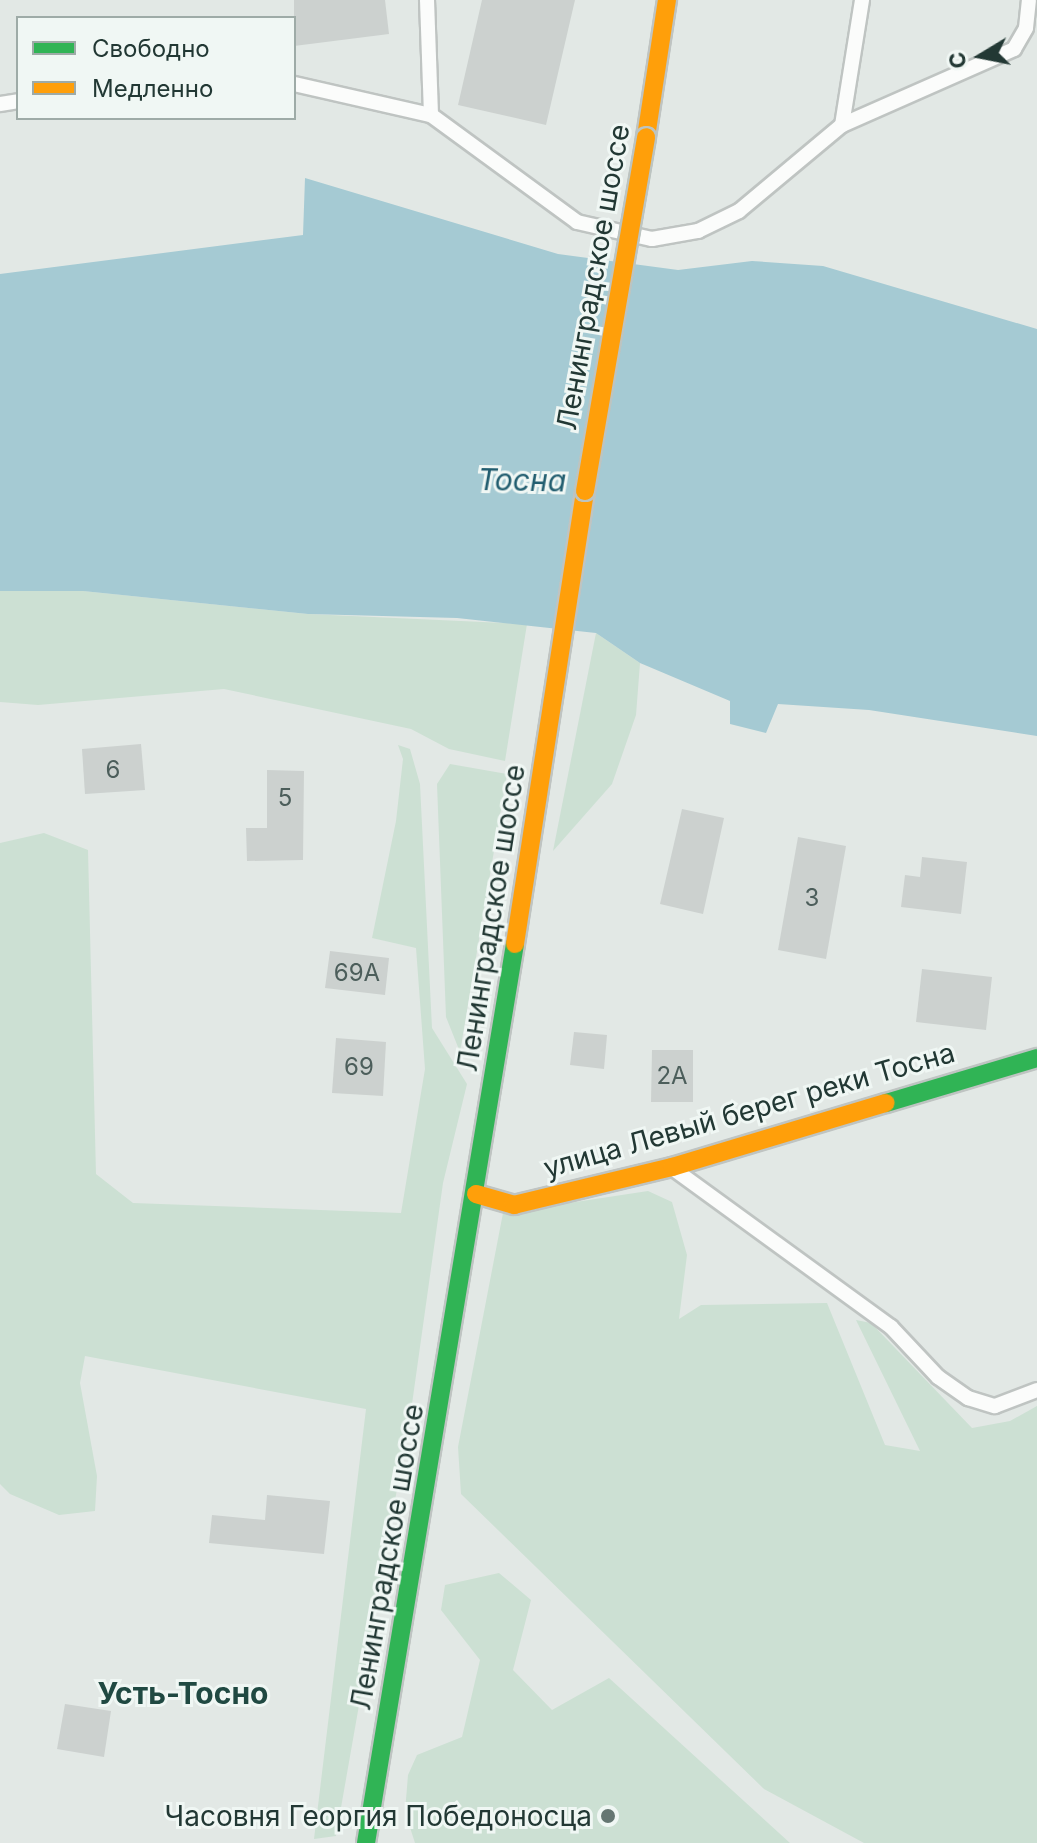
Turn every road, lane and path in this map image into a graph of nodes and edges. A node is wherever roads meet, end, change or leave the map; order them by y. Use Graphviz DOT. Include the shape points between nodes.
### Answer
graph roads {
  1 [pos="427,0"];
  2 [pos="667,0"];
  3 [pos="862,0"];
  4 [pos="1029,0"];
  5 [pos="1031,28"];
  6 [pos="296,84"];
  7 [pos="431,115"];
  8 [pos="842,125"];
  9 [pos="1037,1058"];
  10 [pos="672,1167"];
  11 [pos="476,1194"];
  12 [pos="1037,1390"];
  13 [pos="366,1843"];
  1 -- 7 [label="lane"];
  2 -- 11 [label="main road, Ленинградское шоссе, bridge"];
  3 -- 8 [label="lane"];
  4 -- 5 [label="lane"];
  5 -- 8 [label="lane" via="1014,49 996,59 917,88"];
  6 -- 7 [label="lane"];
  7 -- 8 [label="lane" via="577,222 652,239 698,231 739,211"];
  9 -- 10 [label="main road, улица Левый берег реки Тосна"];
  10 -- 11 [label="main road, улица Левый берег реки Тосна" via="514,1205"];
  10 -- 12 [label="lane" via="891,1327 938,1377 968,1398 995,1406"];
  11 -- 13 [label="main road, Ленинградское шоссе"];
}
